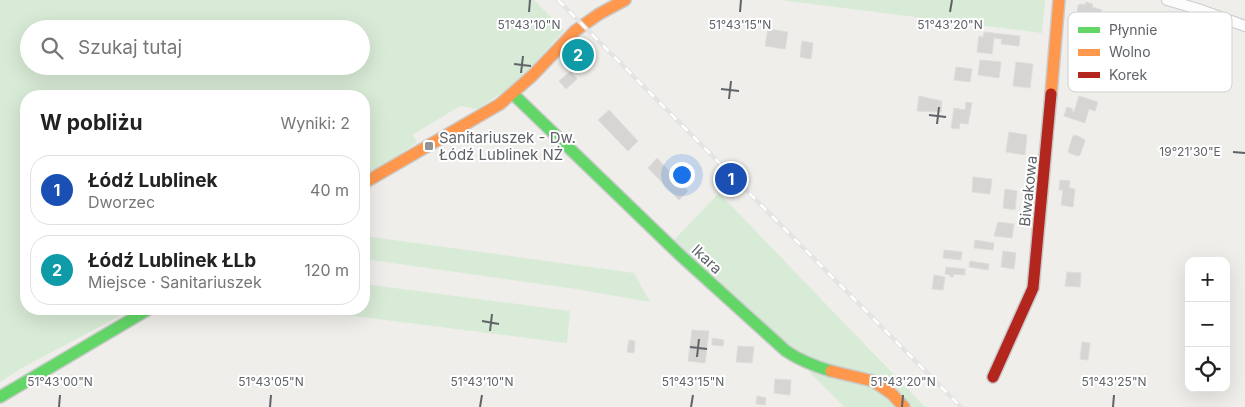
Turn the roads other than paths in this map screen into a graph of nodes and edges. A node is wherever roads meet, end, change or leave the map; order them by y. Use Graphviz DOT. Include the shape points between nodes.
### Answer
graph roads {
  1 [pos="625,0"];
  2 [pos="1060,0"];
  3 [pos="1167,0"];
  4 [pos="1206,12"];
  5 [pos="1232,21"];
  6 [pos="1245,26"];
  7 [pos="513,94"];
  8 [pos="370,180"];
  9 [pos="139,315"];
  10 [pos="994,377"];
  11 [pos="0,397"];
  12 [pos="904,407"];
  1 -- 7 [label="street" via="576,31"];
  2 -- 10 [label="street, Biwakowa" via="1033,288"];
  3 -- 4 [label="street"];
  5 -- 6 [label="street"];
  7 -- 8 [label="street"];
  7 -- 12 [label="street, Ikara" via="680,255 786,351 812,366 873,381"];
  9 -- 11 [label="street"];
}
